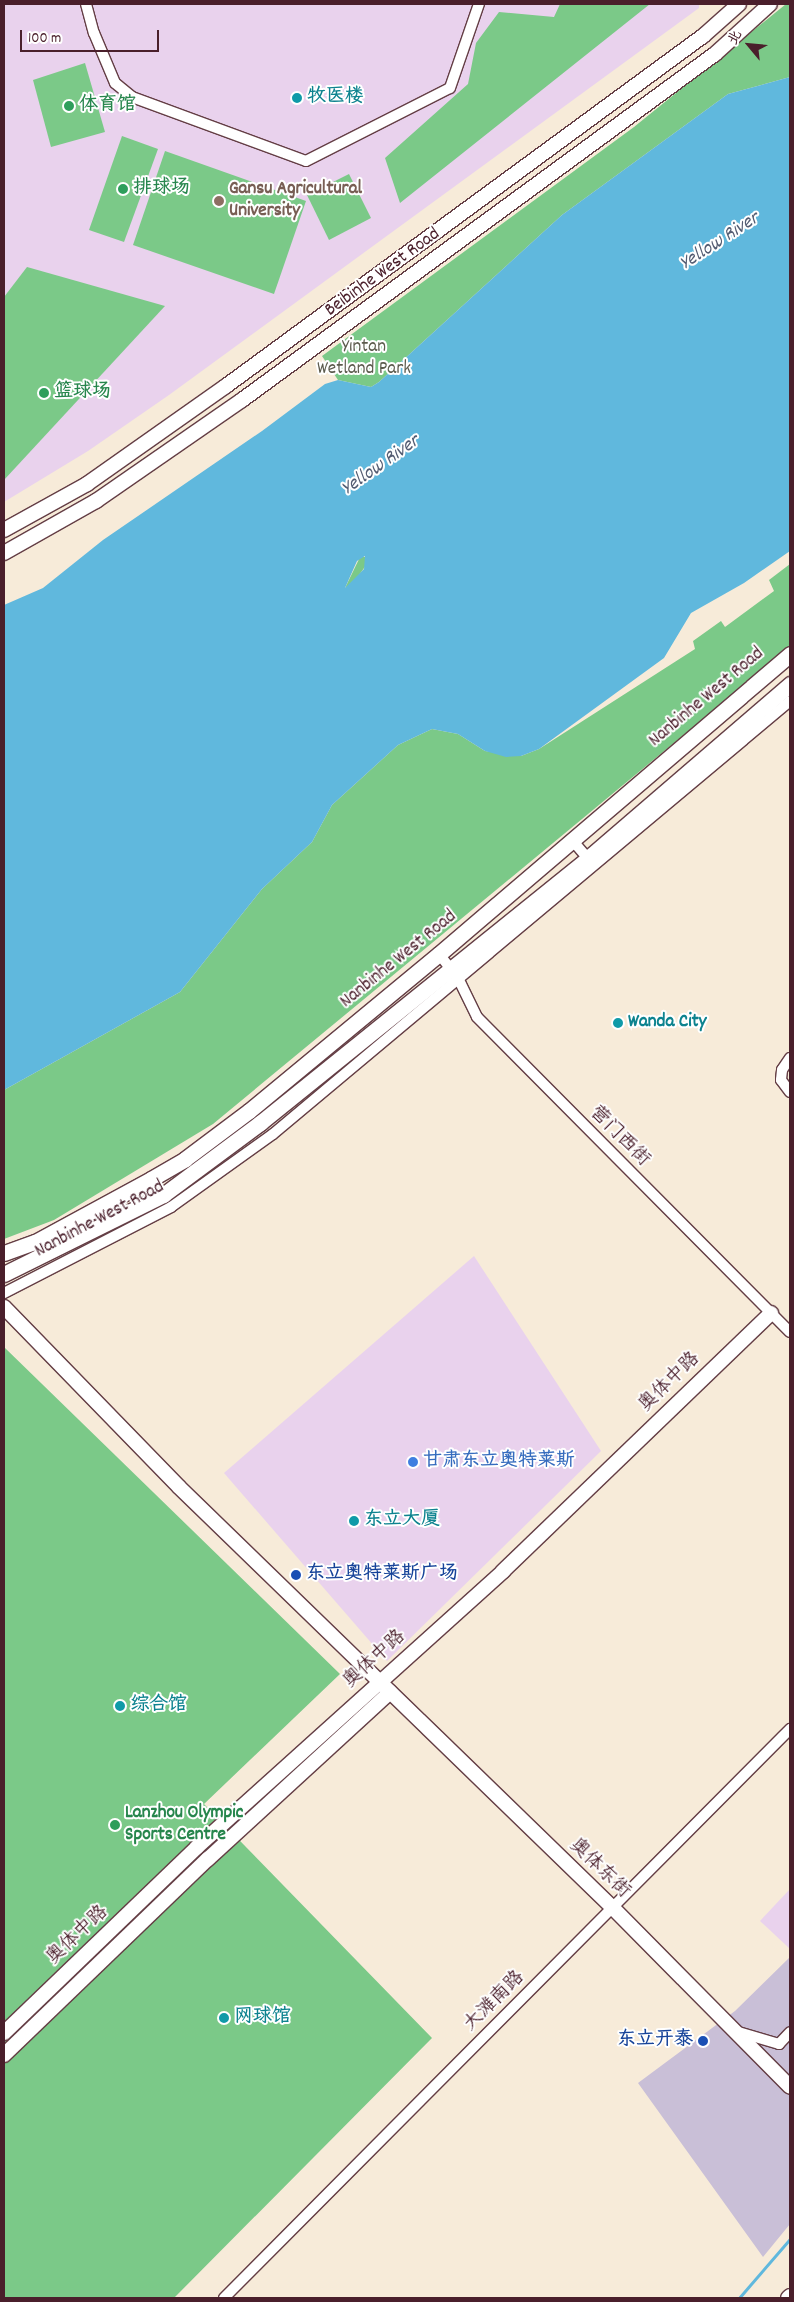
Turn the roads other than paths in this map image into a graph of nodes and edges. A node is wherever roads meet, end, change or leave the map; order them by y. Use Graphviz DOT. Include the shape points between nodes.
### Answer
graph roads {
  1 [pos="86,4"];
  2 [pos="479,4"];
  3 [pos="740,4"];
  4 [pos="770,4"];
  5 [pos="311,322"];
  6 [pos="323,340"];
  7 [pos="4,530"];
  8 [pos="4,553"];
  9 [pos="790,654"];
  10 [pos="790,684"];
  11 [pos="790,701"];
  12 [pos="572,840"];
  13 [pos="590,861"];
  14 [pos="439,954"];
  15 [pos="454,972"];
  16 [pos="790,1058"];
  17 [pos="790,1092"];
  18 [pos="4,1253"];
  19 [pos="4,1274"];
  20 [pos="4,1293"];
  21 [pos="4,1307"];
  22 [pos="770,1312"];
  23 [pos="790,1332"];
  24 [pos="379,1681"];
  25 [pos="390,1692"];
  26 [pos="790,1729"];
  27 [pos="614,1909"];
  28 [pos="732,2030"];
  29 [pos="790,2032"];
  30 [pos="4,2033"];
  31 [pos="4,2055"];
  32 [pos="790,2086"];
  33 [pos="224,2298"];
  1 -- 2 [label="street" via="115,83 132,98 306,161 450,88"];
  3 -- 5 [label="main road, Beibinhe West Road" via="703,36"];
  4 -- 6 [label="main road, Beibinhe West Road" via="715,54"];
  5 -- 6 [label="main road"];
  5 -- 7 [label="main road, Beibinhe West Road" via="87,484"];
  6 -- 8 [label="main road, Beibinhe West Road" via="96,501"];
  9 -- 12 [label="highway, Nanbinhe West Road"];
  10 -- 13 [label="highway, Nanbinhe West Road"];
  11 -- 13 [label="street, Nanbinhe West Road"];
  12 -- 13 [label="street"];
  12 -- 14 [label="highway, Nanbinhe West Road"];
  13 -- 15 [label="highway, Nanbinhe West Road"];
  14 -- 15 [label="street, 营门西街"];
  14 -- 18 [label="highway, Nanbinhe West Road" via="250,1111 184,1159 35,1242"];
  15 -- 19 [label="highway, Nanbinhe West Road" via="163,1195"];
  15 -- 20 [label="street, Nanbinhe West Road" via="332,1086 196,1189 103,1244"];
  15 -- 22 [label="street, 营门西街" via="477,1017"];
  16 -- 17 [label="street" via="782,1070 781,1080"];
  21 -- 24 [label="main road, 奥体东街" via="179,1488"];
  22 -- 23 [label="street, 营门西街"];
  22 -- 24 [label="main road, 奥体中路" via="508,1566"];
  24 -- 25 [label="main road, 奥体东街"];
  24 -- 30 [label="main road, 奥体中路" via="197,1848"];
  25 -- 27 [label="main road, 奥体东街"];
  25 -- 31 [label="main road, 奥体中路" via="208,1859"];
  26 -- 27 [label="street, 大滩南路"];
  27 -- 28 [label="main road, 奥体东街"];
  27 -- 33 [label="street, 大滩南路"];
  28 -- 29 [label="street" via="779,2044"];
  28 -- 32 [label="main road, 奥体东街"];
}
